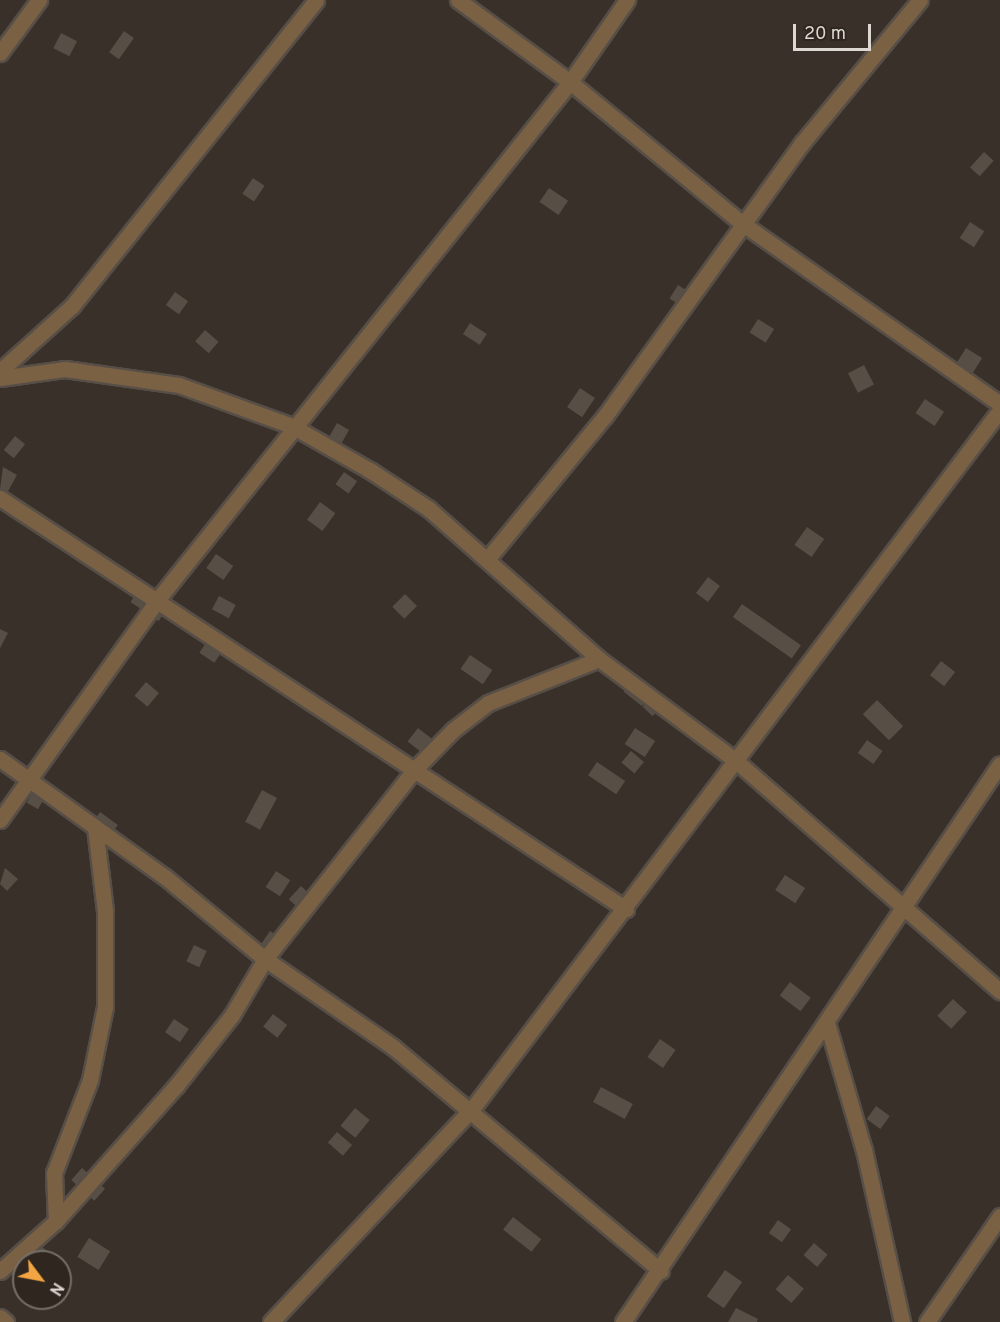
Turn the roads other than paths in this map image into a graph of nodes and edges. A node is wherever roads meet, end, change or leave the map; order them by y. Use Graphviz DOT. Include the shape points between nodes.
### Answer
graph roads {
  1 [pos="39,0"];
  2 [pos="316,0"];
  3 [pos="458,0"];
  4 [pos="627,0"];
  5 [pos="920,0"];
  6 [pos="0,53"];
  7 [pos="570,82"];
  8 [pos="743,224"];
  9 [pos="0,371"];
  10 [pos="0,378"];
  11 [pos="1000,404"];
  12 [pos="1000,410"];
  13 [pos="292,426"];
  14 [pos="0,498"];
  15 [pos="489,557"];
  16 [pos="158,599"];
  17 [pos="599,659"];
  18 [pos="0,759"];
  19 [pos="735,760"];
  20 [pos="1000,764"];
  21 [pos="415,769"];
  22 [pos="29,780"];
  23 [pos="0,820"];
  24 [pos="95,827"];
  25 [pos="905,905"];
  26 [pos="626,909"];
  27 [pos="265,959"];
  28 [pos="1000,991"];
  29 [pos="827,1023"];
  30 [pos="471,1109"];
  31 [pos="1000,1216"];
  32 [pos="56,1221"];
  33 [pos="0,1271"];
  34 [pos="661,1271"];
  35 [pos="0,1317"];
  36 [pos="6,1322"];
  37 [pos="271,1322"];
  38 [pos="623,1322"];
  39 [pos="902,1322"];
  40 [pos="927,1322"];
  1 -- 6 [label="street"];
  2 -- 9 [label="street" via="72,306"];
  3 -- 7 [label="street"];
  4 -- 7 [label="street"];
  5 -- 8 [label="street" via="802,143"];
  7 -- 8 [label="street"];
  7 -- 13 [label="street"];
  8 -- 11 [label="street"];
  8 -- 15 [label="street" via="605,416"];
  10 -- 13 [label="street" via="65,369 178,385 233,400"];
  12 -- 19 [label="street"];
  13 -- 15 [label="street" via="429,509"];
  13 -- 16 [label="street"];
  14 -- 16 [label="street"];
  15 -- 17 [label="street"];
  16 -- 21 [label="street"];
  16 -- 22 [label="street"];
  17 -- 19 [label="street"];
  17 -- 21 [label="street" via="488,703"];
  18 -- 22 [label="street"];
  19 -- 25 [label="street"];
  19 -- 26 [label="street"];
  20 -- 25 [label="street"];
  21 -- 26 [label="street"];
  21 -- 27 [label="street"];
  22 -- 23 [label="street"];
  22 -- 24 [label="street"];
  24 -- 27 [label="street"];
  24 -- 32 [label="street" via="105,911 105,1007 90,1080 54,1173"];
  25 -- 28 [label="street"];
  25 -- 29 [label="street"];
  26 -- 30 [label="street"];
  27 -- 30 [label="street" via="393,1047"];
  27 -- 32 [label="street" via="232,1015 176,1086"];
  29 -- 34 [label="street"];
  29 -- 39 [label="street" via="864,1150"];
  30 -- 34 [label="street"];
  30 -- 37 [label="street"];
  31 -- 40 [label="street"];
  32 -- 33 [label="street"];
  34 -- 38 [label="street"];
  35 -- 36 [label="street"];
}
